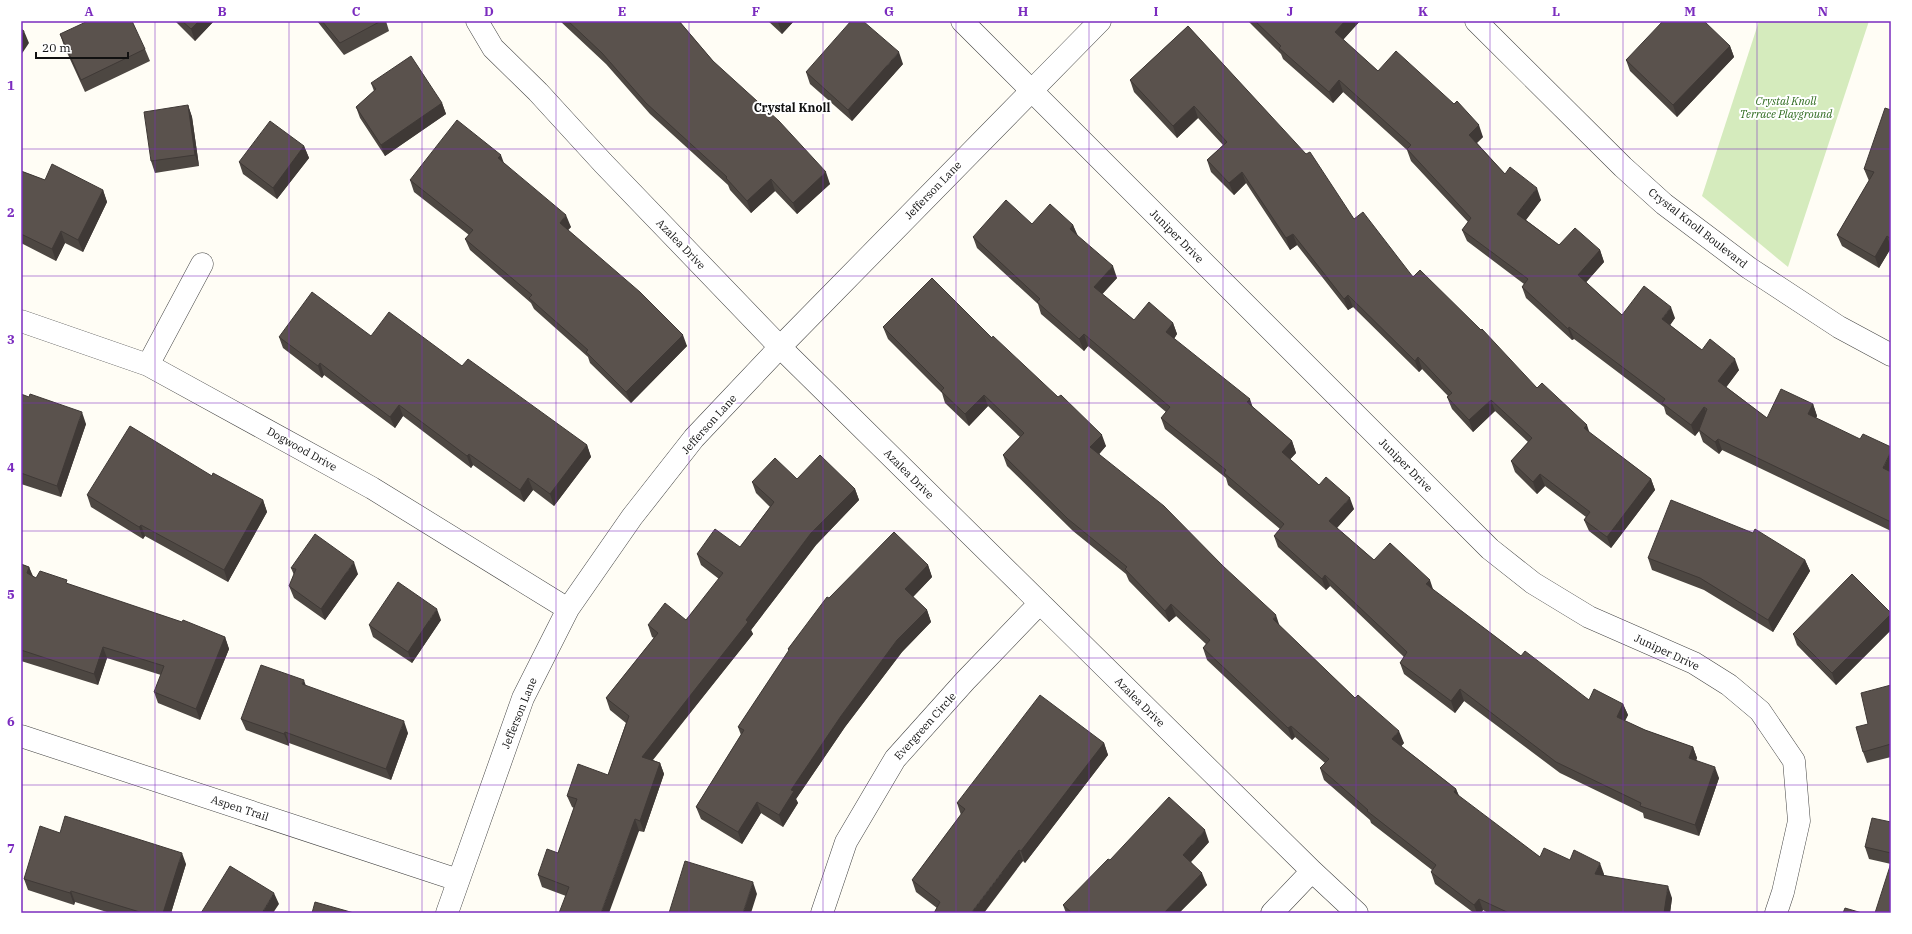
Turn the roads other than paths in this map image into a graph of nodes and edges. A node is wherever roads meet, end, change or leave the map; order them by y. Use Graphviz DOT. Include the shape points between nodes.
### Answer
graph roads {
  1 [pos="477,21"];
  2 [pos="962,21"];
  3 [pos="1100,21"];
  4 [pos="1476,21"];
  5 [pos="1031,90"];
  6 [pos="202,264"];
  7 [pos="21,321"];
  8 [pos="780,347"];
  9 [pos="1891,355"];
  10 [pos="148,365"];
  11 [pos="1040,603"];
  12 [pos="568,609"];
  13 [pos="21,736"];
  14 [pos="1312,872"];
  15 [pos="458,880"];
  16 [pos="447,913"];
  17 [pos="822,913"];
  18 [pos="1272,913"];
  19 [pos="1358,913"];
  20 [pos="1776,913"];
  1 -- 8 [label="street, Azalea Drive" via="493,48"];
  2 -- 5 [label="street, Juniper Drive"];
  3 -- 5 [label="street, Jefferson Lane"];
  4 -- 9 [label="street, Crystal Knoll Boulevard" via="1623,167 1664,204 1749,268 1839,327"];
  5 -- 8 [label="street, Jefferson Lane"];
  5 -- 20 [label="street, Juniper Drive" via="1490,549 1533,583 1589,617 1694,663 1729,685 1760,711 1794,761 1799,821"];
  6 -- 10 [label="street"];
  7 -- 10 [label="street, Dogwood Drive"];
  8 -- 11 [label="street, Azalea Drive"];
  8 -- 12 [label="street, Jefferson Lane" via="694,438 632,517"];
  10 -- 12 [label="street, Dogwood Drive" via="372,488"];
  11 -- 14 [label="street, Azalea Drive"];
  11 -- 17 [label="street, Evergreen Circle" via="895,759 846,842"];
  12 -- 15 [label="street, Jefferson Lane" via="523,698"];
  13 -- 15 [label="street, Aspen Trail"];
  14 -- 18 [label="street"];
  14 -- 19 [label="street, Azalea Drive"];
  15 -- 16 [label="street, Jefferson Lane"];
}
